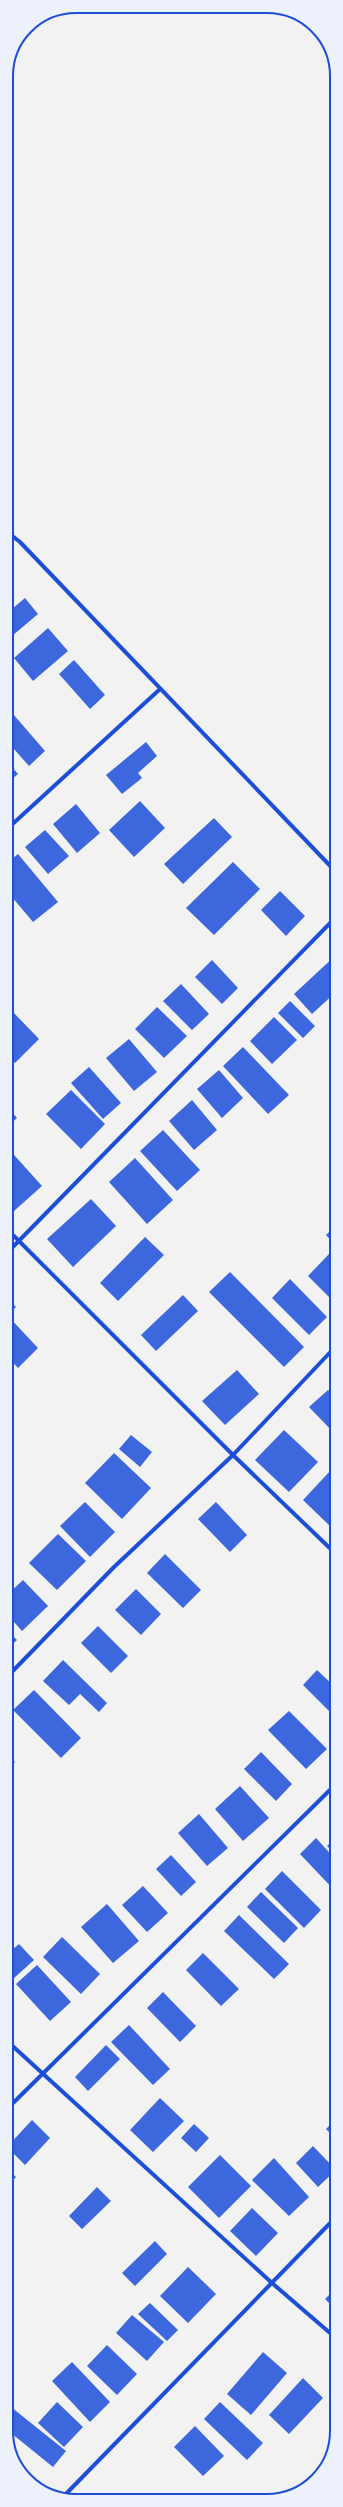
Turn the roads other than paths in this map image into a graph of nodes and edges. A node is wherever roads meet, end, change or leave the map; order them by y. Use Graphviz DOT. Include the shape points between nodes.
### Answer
graph roads {
  1 [pos="13,537"];
  2 [pos="159,690"];
  3 [pos="13,824"];
  4 [pos="330,866"];
  5 [pos="330,923"];
  6 [pos="13,1236"];
  7 [pos="19,1242"];
  8 [pos="13,1248"];
  9 [pos="330,1353"];
  10 [pos="233,1455"];
  11 [pos="330,1548"];
  12 [pos="13,1671"];
  13 [pos="330,1790"];
  14 [pos="13,2047"];
  15 [pos="42,2074"];
  16 [pos="13,2103"];
  17 [pos="330,2223"];
  18 [pos="272,2283"];
  19 [pos="330,2333"];
  20 [pos="67,2493"];
  1 -- 2 [label="street"];
  2 -- 3 [label="street"];
  2 -- 4 [label="street"];
  5 -- 7 [label="street"];
  6 -- 7 [label="street"];
  7 -- 8 [label="street"];
  7 -- 10 [label="street"];
  9 -- 10 [label="street"];
  10 -- 11 [label="street"];
  10 -- 12 [label="street" via="113,1568"];
  13 -- 15 [label="street"];
  14 -- 15 [label="street"];
  15 -- 16 [label="street"];
  15 -- 18 [label="street"];
  17 -- 18 [label="street"];
  18 -- 19 [label="street"];
  18 -- 20 [label="street"];
}
